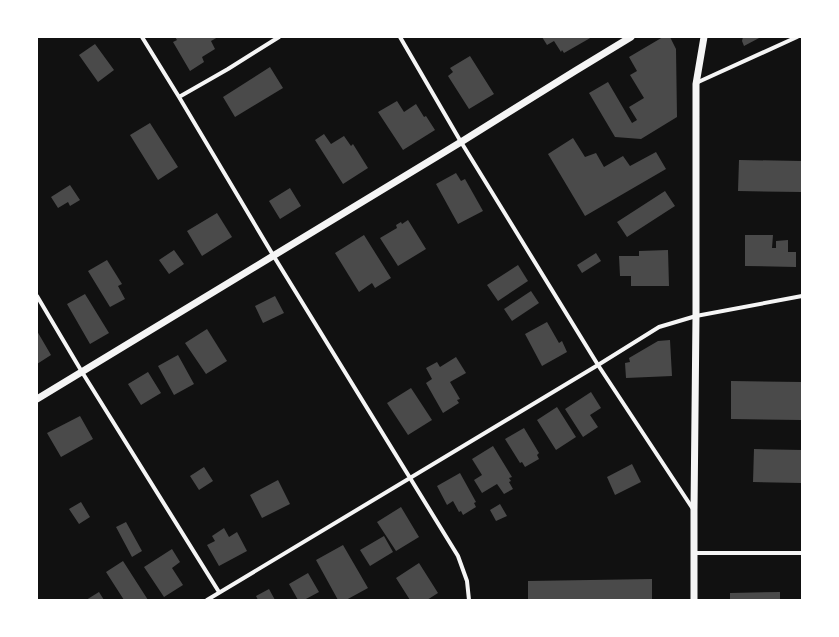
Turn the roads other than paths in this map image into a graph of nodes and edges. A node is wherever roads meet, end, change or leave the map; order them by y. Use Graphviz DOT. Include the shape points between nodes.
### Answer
graph roads {
  1 [pos="142,37"];
  2 [pos="279,37"];
  3 [pos="400,37"];
  4 [pos="631,37"];
  5 [pos="704,37"];
  6 [pos="797,37"];
  7 [pos="696,84"];
  8 [pos="179,96"];
  9 [pos="461,142"];
  10 [pos="273,255"];
  11 [pos="37,296"];
  12 [pos="802,296"];
  13 [pos="696,316"];
  14 [pos="598,366"];
  15 [pos="82,372"];
  16 [pos="37,399"];
  17 [pos="409,478"];
  18 [pos="694,510"];
  19 [pos="802,553"];
  20 [pos="694,554"];
  21 [pos="219,592"];
  22 [pos="207,600"];
  23 [pos="470,600"];
  24 [pos="694,600"];
  1 -- 8 [label="street"];
  2 -- 8 [label="street"];
  3 -- 9 [label="street"];
  4 -- 9 [label="street"];
  5 -- 7 [label="street"];
  6 -- 7 [label="street"];
  7 -- 13 [label="street"];
  8 -- 10 [label="street"];
  9 -- 10 [label="street"];
  9 -- 14 [label="street"];
  10 -- 15 [label="street"];
  10 -- 17 [label="street"];
  11 -- 15 [label="street"];
  12 -- 13 [label="street"];
  13 -- 14 [label="street" via="659,327"];
  13 -- 18 [label="street"];
  14 -- 17 [label="street"];
  14 -- 18 [label="street"];
  15 -- 16 [label="street"];
  15 -- 21 [label="street"];
  17 -- 21 [label="street"];
  17 -- 23 [label="street" via="458,556 467,580"];
  18 -- 20 [label="street"];
  19 -- 20 [label="street"];
  20 -- 24 [label="street"];
  21 -- 22 [label="street"];
}
